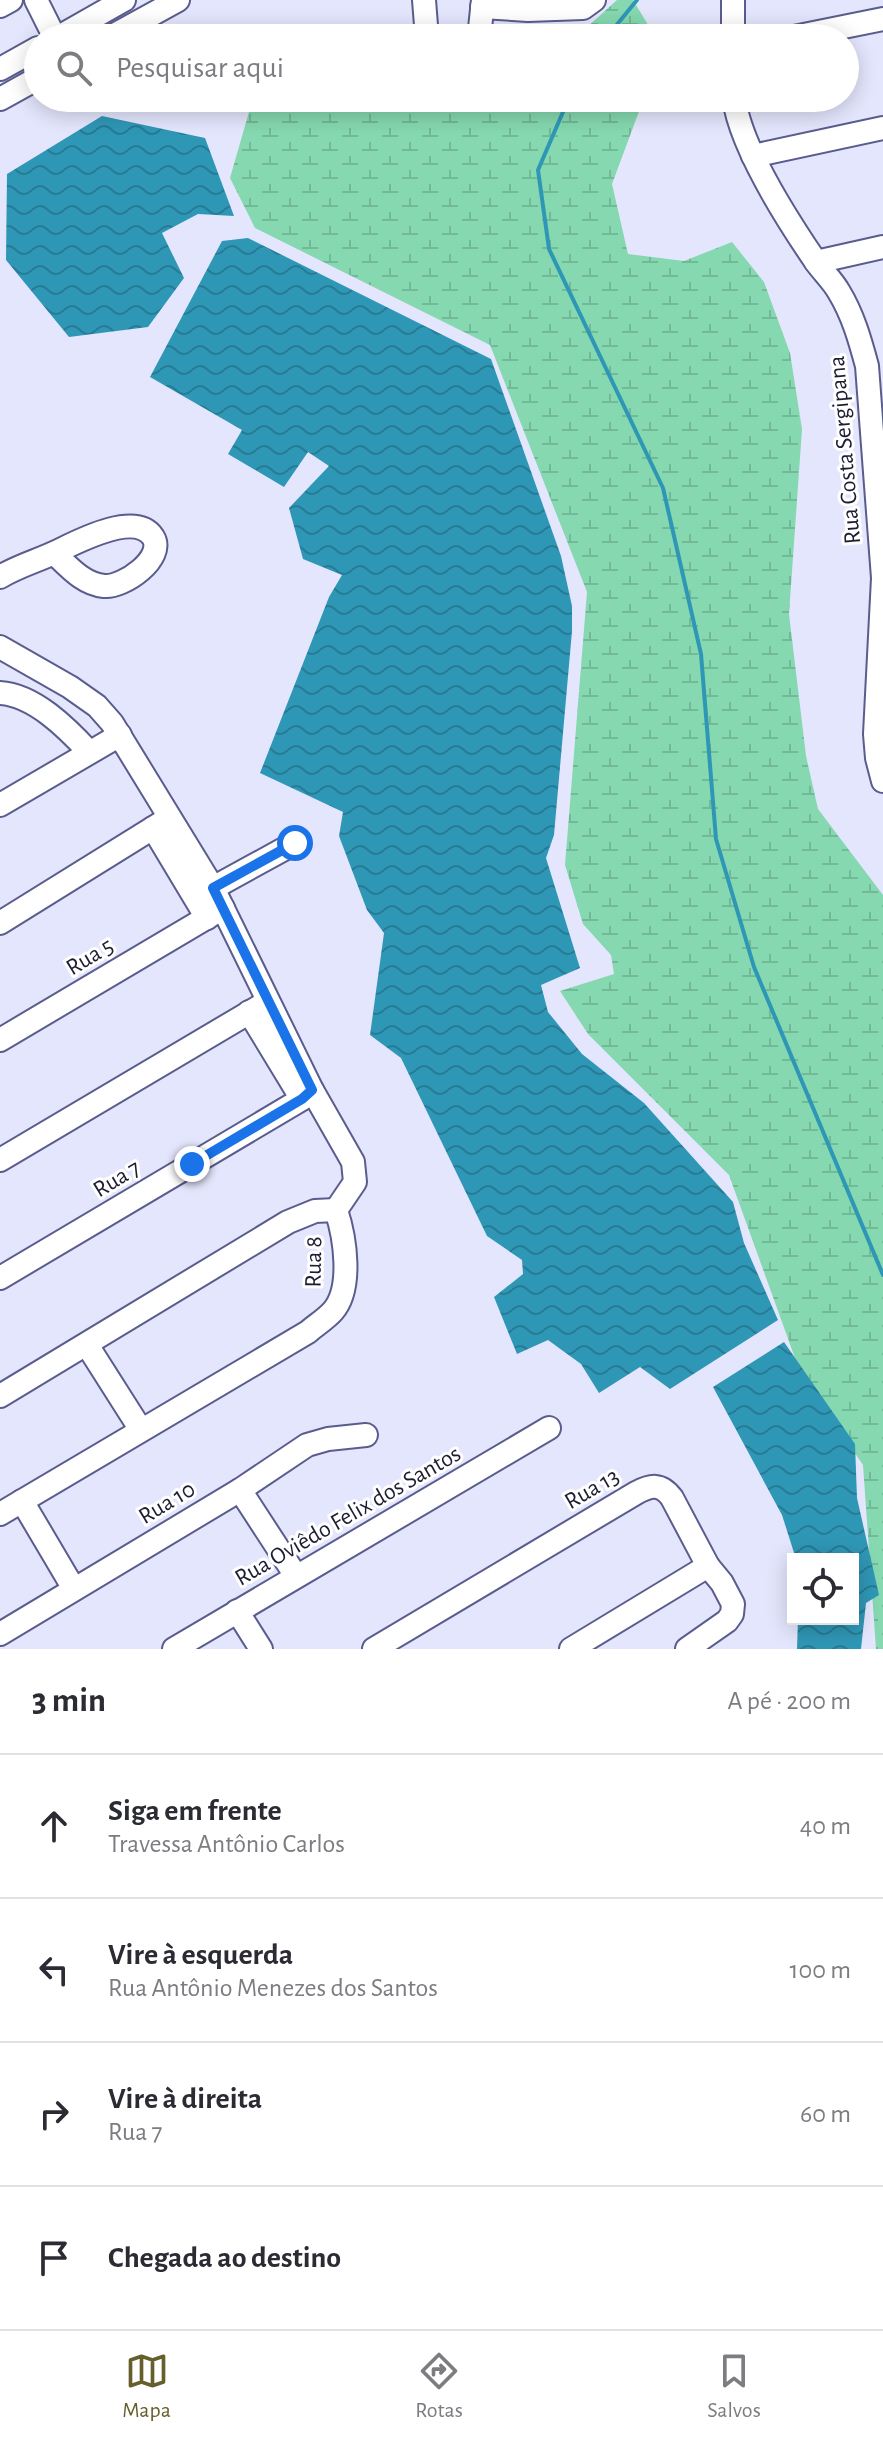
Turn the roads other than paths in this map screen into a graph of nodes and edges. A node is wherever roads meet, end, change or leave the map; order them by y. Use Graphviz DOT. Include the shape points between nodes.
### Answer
graph roads {
  1 [pos="11,0"];
  2 [pos="36,0"];
  3 [pos="124,0"];
  4 [pos="178,0"];
  5 [pos="424,0"];
  6 [pos="594,0"];
  7 [pos="733,0"];
  8 [pos="482,4"];
  9 [pos="0,6"];
  10 [pos="883,19"];
  11 [pos="49,24"];
  12 [pos="81,24"];
  13 [pos="134,24"];
  14 [pos="426,24"];
  15 [pos="480,24"];
  16 [pos="733,24"];
  17 [pos="858,24"];
  18 [pos="24,56"];
  19 [pos="0,69"];
  20 [pos="24,86"];
  21 [pos="0,99"];
  22 [pos="736,112"];
  23 [pos="883,128"];
  24 [pos="753,156"];
  25 [pos="883,247"];
  26 [pos="816,262"];
  27 [pos="875,364"];
  28 [pos="878,473"];
  29 [pos="54,553"];
  30 [pos="0,577"];
  31 [pos="0,647"];
  32 [pos="882,647"];
  33 [pos="0,693"];
  34 [pos="120,735"];
  35 [pos="89,752"];
  36 [pos="880,757"];
  37 [pos="883,781"];
  38 [pos="0,805"];
  39 [pos="161,823"];
  40 [pos="295,843"];
  41 [pos="214,905"];
  42 [pos="0,923"];
  43 [pos="258,1007"];
  44 [pos="0,1040"];
  45 [pos="307,1095"];
  46 [pos="0,1160"];
  47 [pos="336,1210"];
  48 [pos="0,1278"];
  49 [pos="87,1345"];
  50 [pos="0,1396"];
  51 [pos="549,1428"];
  52 [pos="141,1430"];
  53 [pos="366,1435"];
  54 [pos="240,1490"];
  55 [pos="22,1501"];
  56 [pos="0,1514"];
  57 [pos="708,1566"];
  58 [pos="296,1576"];
  59 [pos="74,1589"];
  60 [pos="237,1611"];
  61 [pos="0,1634"];
  62 [pos="174,1649"];
  63 [pos="261,1649"];
  64 [pos="374,1649"];
  65 [pos="571,1649"];
  66 [pos="687,1649"];
  1 -- 9 [label="street"];
  2 -- 11 [label="street"];
  3 -- 12 [label="street"];
  4 -- 13 [label="street"];
  5 -- 14 [label="street"];
  6 -- 8 [label="street" via="583,8 528,10"];
  7 -- 16 [label="street"];
  8 -- 15 [label="street"];
  10 -- 17 [label="street"];
  18 -- 19 [label="street"];
  20 -- 21 [label="street"];
  22 -- 24 [label="street, Rua Costa Sergipana"];
  23 -- 24 [label="street"];
  24 -- 26 [label="street, Rua Costa Sergipana"];
  25 -- 26 [label="street"];
  26 -- 27 [label="street, Rua Costa Sergipana" via="837,288"];
  27 -- 28 [label="street, Rua Costa Sergipana"];
  28 -- 32 [label="street, Rua Costa Sergipana"];
  29 -- 30 [label="street"];
  31 -- 34 [label="street" via="87,698"];
  32 -- 36 [label="street, Rua Costa Sergipana" via="876,710"];
  33 -- 35 [label="street" via="16,695 41,711"];
  34 -- 35 [label="street"];
  34 -- 39 [label="street"];
  35 -- 38 [label="street"];
  36 -- 37 [label="street, Rua Costa Sergipana"];
  39 -- 41 [label="street"];
  39 -- 42 [label="street"];
  40 -- 41 [label="street, Rua 5"];
  41 -- 43 [label="street"];
  41 -- 44 [label="street, Rua 5"];
  43 -- 45 [label="street"];
  43 -- 46 [label="street"];
  45 -- 47 [label="street" via="353,1162 351,1190"];
  45 -- 48 [label="street, Rua 7"];
  47 -- 49 [label="street, Rua 8" via="315,1211 288,1222"];
  47 -- 52 [label="street, Rua 8" via="345,1265 342,1294 332,1312 308,1332"];
  49 -- 50 [label="street, Rua 8"];
  49 -- 52 [label="street"];
  51 -- 58 [label="street, Rua Oviêdo Felix dos Santos"];
  52 -- 55 [label="street, Rua 8"];
  53 -- 54 [label="street, Rua 10" via="307,1445"];
  54 -- 58 [label="street"];
  54 -- 59 [label="street, Rua 10"];
  55 -- 56 [label="street, Rua 8"];
  55 -- 59 [label="street"];
  57 -- 64 [label="street, Rua 13" via="672,1498 662,1487 652,1486"];
  57 -- 65 [label="street"];
  57 -- 66 [label="street" via="729,1595 733,1611 719,1628"];
  58 -- 60 [label="street, Rua Oviêdo Felix dos Santos"];
  59 -- 61 [label="street, Rua 10"];
  60 -- 62 [label="street, Rua Oviêdo Felix dos Santos"];
  60 -- 63 [label="street"];
}
